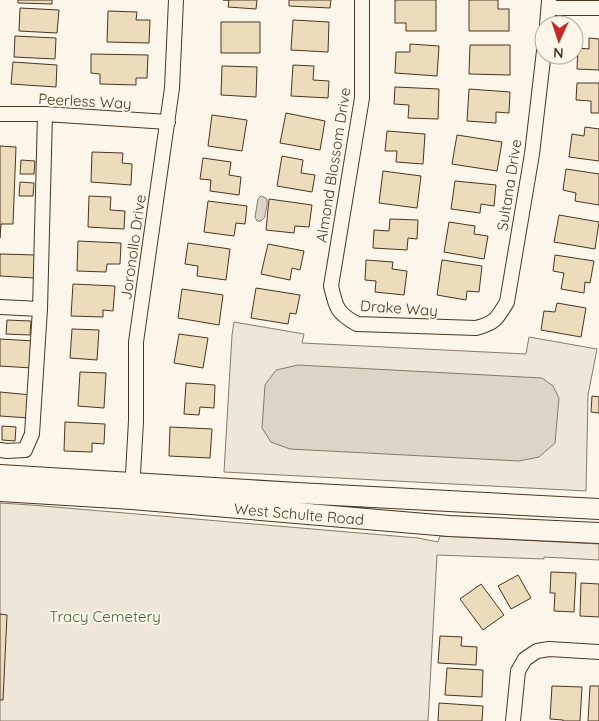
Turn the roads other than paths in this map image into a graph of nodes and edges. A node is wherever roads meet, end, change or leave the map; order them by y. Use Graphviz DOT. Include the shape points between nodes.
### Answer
graph roads {
  1 [pos="176,0"];
  2 [pos="362,0"];
  3 [pos="549,4"];
  4 [pos="599,8"];
  5 [pos="542,65"];
  6 [pos="0,114"];
  7 [pos="45,114"];
  8 [pos="168,122"];
  9 [pos="333,276"];
  10 [pos="0,307"];
  11 [pos="40,309"];
  12 [pos="495,320"];
  13 [pos="0,450"];
  14 [pos="0,475"];
  15 [pos="0,491"];
  16 [pos="132,491"];
  17 [pos="599,509"];
  18 [pos="599,534"];
  19 [pos="599,652"];
  20 [pos="513,721"];
  1 -- 8 [label="street, Joronollo Drive"];
  2 -- 9 [label="street, Almond Blossom Drive" via="362,98"];
  3 -- 4 [label="street"];
  5 -- 12 [label="street, Sultana Drive" via="532,154 507,302"];
  6 -- 7 [label="street, Peerless Way"];
  7 -- 8 [label="street, Peerless Way"];
  7 -- 11 [label="street"];
  8 -- 16 [label="street, Joronollo Drive" via="136,342"];
  9 -- 12 [label="street, Drake Way" via="331,286 335,304 344,316 357,324 476,328"];
  10 -- 11 [label="street"];
  11 -- 13 [label="street" via="32,434 25,450"];
  14 -- 16 [label="main road, West Schulte Road"];
  15 -- 16 [label="main road, West Schulte Road"];
  16 -- 17 [label="main road, West Schulte Road"];
  16 -- 18 [label="main road, West Schulte Road" via="440,526"];
  19 -- 20 [label="street" via="549,649 537,651 525,659 518,671"];
}
